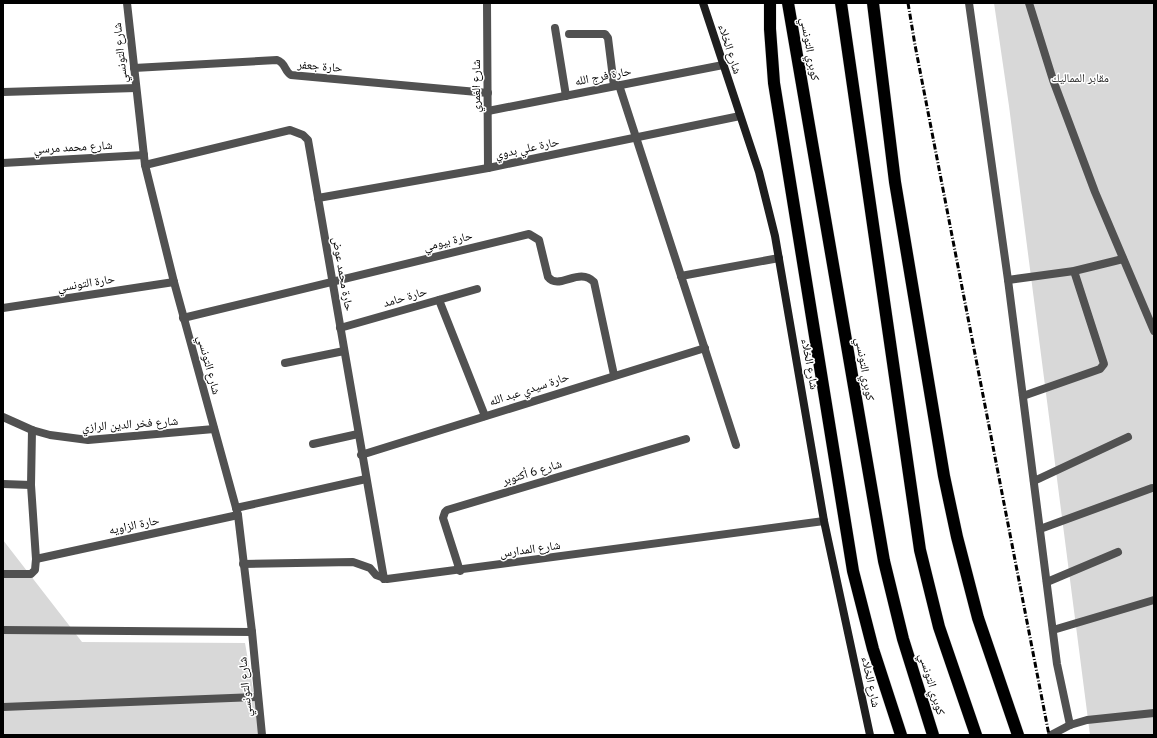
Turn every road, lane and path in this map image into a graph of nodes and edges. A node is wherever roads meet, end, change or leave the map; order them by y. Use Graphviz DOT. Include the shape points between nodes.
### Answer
graph roads {
  1 [pos="127,3"];
  2 [pos="487,3"];
  3 [pos="703,3"];
  4 [pos="770,3"];
  5 [pos="788,3"];
  6 [pos="841,3"];
  7 [pos="873,3"];
  8 [pos="969,3"];
  9 [pos="1029,3"];
  10 [pos="555,28"];
  11 [pos="569,34"];
  12 [pos="723,64"];
  13 [pos="134,68"];
  14 [pos="617,86"];
  15 [pos="136,88"];
  16 [pos="3,92"];
  17 [pos="488,93"];
  18 [pos="566,96"];
  19 [pos="488,111"];
  20 [pos="740,116"];
  21 [pos="635,138"];
  22 [pos="144,155"];
  23 [pos="3,163"];
  24 [pos="145,166"];
  25 [pos="488,168"];
  26 [pos="318,198"];
  27 [pos="779,258"];
  28 [pos="1123,259"];
  29 [pos="1074,271"];
  30 [pos="681,276"];
  31 [pos="1008,280"];
  32 [pos="174,282"];
  33 [pos="332,282"];
  34 [pos="477,290"];
  35 [pos="439,300"];
  36 [pos="3,308"];
  37 [pos="184,318"];
  38 [pos="340,328"];
  39 [pos="1154,331"];
  40 [pos="705,348"];
  41 [pos="344,351"];
  42 [pos="285,363"];
  43 [pos="614,375"];
  44 [pos="1023,396"];
  45 [pos="485,416"];
  46 [pos="3,417"];
  47 [pos="214,429"];
  48 [pos="32,430"];
  49 [pos="358,434"];
  50 [pos="1128,437"];
  51 [pos="686,439"];
  52 [pos="313,444"];
  53 [pos="736,445"];
  54 [pos="361,455"];
  55 [pos="366,479"];
  56 [pos="1034,481"];
  57 [pos="3,484"];
  58 [pos="31,485"];
  59 [pos="1152,488"];
  60 [pos="237,512"];
  61 [pos="824,521"];
  62 [pos="1040,528"];
  63 [pos="1118,552"];
  64 [pos="36,559"];
  65 [pos="243,564"];
  66 [pos="460,571"];
  67 [pos="3,574"];
  68 [pos="384,579"];
  69 [pos="1047,582"];
  70 [pos="1154,600"];
  71 [pos="3,630"];
  72 [pos="1053,630"];
  73 [pos="252,632"];
  74 [pos="257,697"];
  75 [pos="3,707"];
  76 [pos="1154,713"];
  77 [pos="1070,725"];
  78 [pos="262,735"];
  79 [pos="870,735"];
  80 [pos="901,735"];
  81 [pos="933,735"];
  82 [pos="976,735"];
  83 [pos="1018,735"];
  84 [pos="1051,735"];
  1 -- 13 [label="street, شارع التونسي"];
  2 -- 17 [label="street, شارع الغمري"];
  3 -- 12 [label="street, شارع الخلاء"];
  4 -- 80 [label="highway" via="774,83 853,571 873,649"];
  5 -- 81 [label="highway, كوبري التونسي" via="884,561"];
  6 -- 82 [label="highway, كوبري التونسي" via="920,550 939,627"];
  7 -- 83 [label="highway" via="895,182 944,476 978,618"];
  8 -- 31 [label="street"];
  9 -- 28 [label="street" via="1053,80"];
  10 -- 18 [label="street"];
  11 -- 14 [label="street" via="605,34 608,38"];
  12 -- 14 [label="street, حارة فرج الله"];
  12 -- 20 [label="street, شارع الخلاء"];
  13 -- 15 [label="street, شارع التونسي"];
  13 -- 17 [label="street, حارة جعفر" via="277,60 284,64 291,75"];
  14 -- 18 [label="street, حارة فرج الله"];
  14 -- 21 [label="street"];
  15 -- 16 [label="street"];
  15 -- 22 [label="street, شارع التونسي"];
  17 -- 19 [label="street, شارع الغمري"];
  18 -- 19 [label="street, حارة فرج الله"];
  19 -- 25 [label="street, شارع الغمري"];
  20 -- 21 [label="street, حارة علي بدوي"];
  20 -- 27 [label="street, شارع الخلاء" via="776,236"];
  21 -- 25 [label="street, حارة علي بدوي"];
  21 -- 30 [label="street"];
  22 -- 23 [label="street, شارع محمد مرسي"];
  22 -- 24 [label="street, شارع التونسي"];
  24 -- 26 [label="street, حارة محمد عوض" via="290,130 297,131 308,140"];
  24 -- 32 [label="street, شارع التونسي"];
  25 -- 26 [label="street, حارة علي بدوي"];
  26 -- 33 [label="street, حارة محمد عوض"];
  27 -- 30 [label="street"];
  27 -- 61 [label="street, شارع الخلاء"];
  28 -- 29 [label="street"];
  28 -- 39 [label="street"];
  29 -- 31 [label="street"];
  29 -- 44 [label="street" via="1104,364 1100,370"];
  30 -- 40 [label="street"];
  31 -- 44 [label="street"];
  32 -- 36 [label="street, حارة التونسي"];
  32 -- 37 [label="street, شارع التونسي"];
  33 -- 37 [label="street, حارة بيومي"];
  33 -- 38 [label="street, حارة محمد عوض"];
  33 -- 43 [label="street, حارة بيومي" via="525,234 532,235 540,244 551,281 581,276 594,282"];
  34 -- 35 [label="street, حارة حامد"];
  35 -- 38 [label="street, حارة حامد"];
  35 -- 45 [label="street"];
  37 -- 47 [label="street, شارع التونسي"];
  38 -- 41 [label="street, حارة محمد عوض"];
  40 -- 43 [label="street, حارة سيدي عبد الله"];
  40 -- 53 [label="street"];
  41 -- 42 [label="street"];
  41 -- 49 [label="street, حارة محمد عوض"];
  43 -- 45 [label="street, حارة سيدي عبد الله"];
  44 -- 56 [label="street"];
  45 -- 54 [label="street, حارة سيدي عبد الله"];
  46 -- 48 [label="street, شارع فخر الدين الرازي"];
  47 -- 48 [label="street, شارع فخر الدين الرازي" via="88,440 69,439"];
  47 -- 60 [label="street, شارع التونسي"];
  48 -- 58 [label="street"];
  49 -- 52 [label="street"];
  49 -- 54 [label="street, حارة محمد عوض"];
  50 -- 56 [label="street"];
  51 -- 66 [label="street, شارع 6 أكتوبر" via="447,510 443,518"];
  54 -- 55 [label="street, حارة محمد عوض"];
  55 -- 60 [label="street, حارة الزاويه"];
  55 -- 68 [label="street, حارة محمد عوض"];
  56 -- 62 [label="street"];
  57 -- 58 [label="street"];
  58 -- 64 [label="street"];
  59 -- 62 [label="street"];
  60 -- 64 [label="street, حارة الزاويه"];
  60 -- 65 [label="street, شارع التونسي"];
  61 -- 66 [label="street, شارع المدارس"];
  61 -- 79 [label="street, شارع الخلاء"];
  62 -- 69 [label="street"];
  63 -- 69 [label="street"];
  64 -- 67 [label="street" via="35,570 31,574"];
  65 -- 68 [label="street" via="352,562 370,568"];
  65 -- 73 [label="street, شارع التونسي"];
  66 -- 68 [label="street, شارع المدارس"];
  69 -- 72 [label="street"];
  70 -- 72 [label="street"];
  71 -- 73 [label="street"];
  72 -- 77 [label="street"];
  73 -- 74 [label="street, شارع التونسي"];
  74 -- 75 [label="street"];
  74 -- 78 [label="street, شارع التونسي"];
  76 -- 77 [label="street" via="1087,720"];
  77 -- 84 [label="street"];
}
